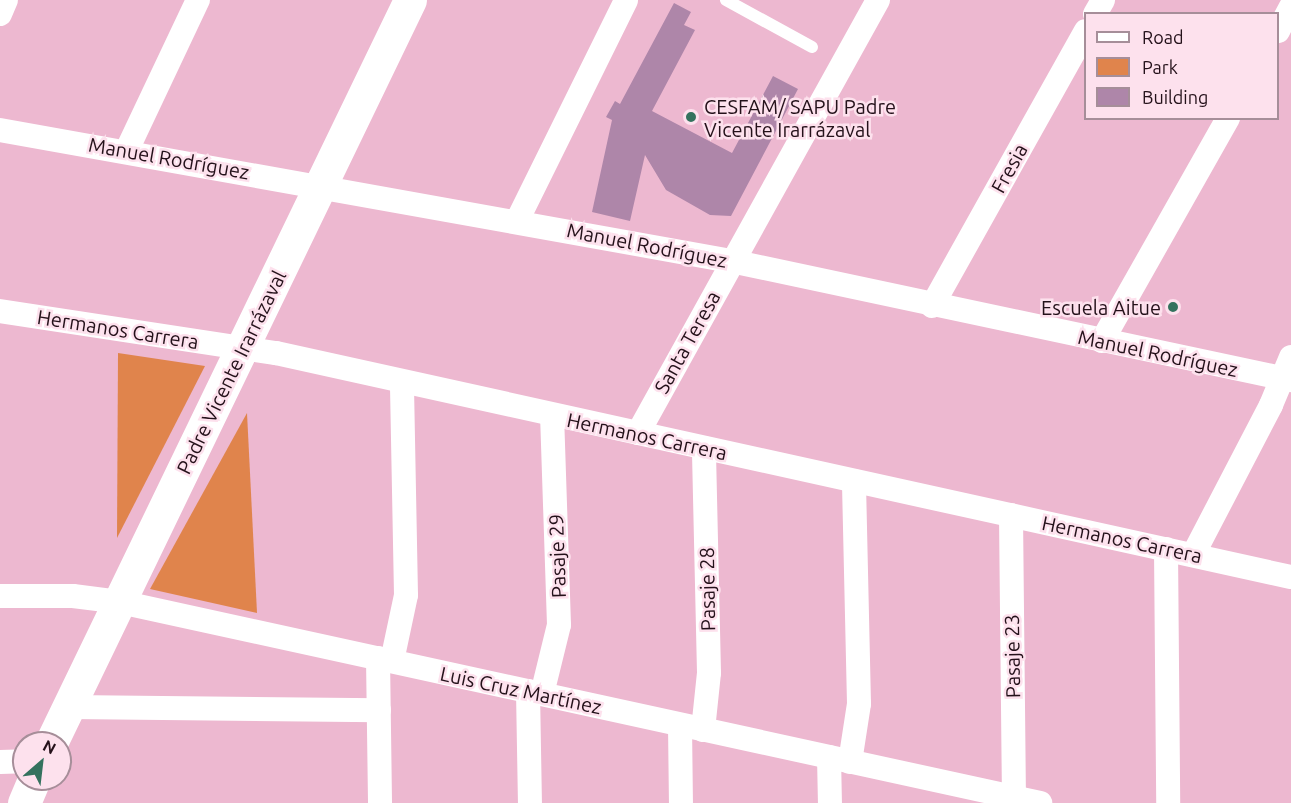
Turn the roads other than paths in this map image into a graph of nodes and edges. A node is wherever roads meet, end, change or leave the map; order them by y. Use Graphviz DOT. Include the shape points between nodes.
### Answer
graph roads {
  1 [pos="6,0"];
  2 [pos="198,0"];
  3 [pos="410,0"];
  4 [pos="626,0"];
  5 [pos="726,0"];
  6 [pos="878,0"];
  7 [pos="1291,8"];
  8 [pos="0,14"];
  9 [pos="1279,29"];
  10 [pos="1084,35"];
  11 [pos="812,47"];
  12 [pos="1227,120"];
  13 [pos="0,130"];
  14 [pos="126,150"];
  15 [pos="320,186"];
  16 [pos="517,221"];
  17 [pos="731,261"];
  18 [pos="932,306"];
  19 [pos="0,311"];
  20 [pos="1102,341"];
  21 [pos="243,347"];
  22 [pos="1288,372"];
  23 [pos="402,382"];
  24 [pos="552,415"];
  25 [pos="638,434"];
  26 [pos="704,448"];
  27 [pos="854,481"];
  28 [pos="1011,515"];
  29 [pos="1166,549"];
  30 [pos="1193,555"];
  31 [pos="1291,577"];
  32 [pos="0,596"];
  33 [pos="120,602"];
  34 [pos="385,660"];
  35 [pos="535,693"];
  36 [pos="69,707"];
  37 [pos="379,710"];
  38 [pos="680,724"];
  39 [pos="703,730"];
  40 [pos="57,731"];
  41 [pos="840,759"];
  42 [pos="1006,798"];
  43 [pos="380,803"];
  44 [pos="530,803"];
  45 [pos="681,803"];
  46 [pos="830,803"];
  47 [pos="1040,803"];
  48 [pos="1168,803"];
  1 -- 8 [label="street"];
  2 -- 14 [label="street"];
  3 -- 15 [label="street, Padre Vicente Irarrázaval"];
  4 -- 16 [label="street"];
  5 -- 11 [label="lane"];
  6 -- 17 [label="street, Santa Teresa"];
  7 -- 9 [label="street"];
  10 -- 18 [label="street, Fresia"];
  12 -- 20 [label="street"];
  13 -- 14 [label="street, Manuel Rodríguez"];
  14 -- 15 [label="street, Manuel Rodríguez"];
  15 -- 16 [label="street, Manuel Rodríguez"];
  15 -- 21 [label="street, Padre Vicente Irarrázaval"];
  16 -- 17 [label="street, Manuel Rodríguez"];
  17 -- 18 [label="street, Manuel Rodríguez"];
  17 -- 25 [label="street, Santa Teresa"];
  18 -- 20 [label="street, Manuel Rodríguez"];
  19 -- 21 [label="street, Hermanos Carrera"];
  20 -- 22 [label="street, Manuel Rodríguez"];
  21 -- 23 [label="street, Hermanos Carrera"];
  21 -- 33 [label="street, Padre Vicente Irarrázaval"];
  22 -- 30 [label="street"];
  23 -- 24 [label="street, Hermanos Carrera"];
  23 -- 34 [label="street" via="406,595"];
  24 -- 25 [label="street, Hermanos Carrera"];
  24 -- 35 [label="street, Pasaje 29" via="559,625"];
  25 -- 26 [label="street, Hermanos Carrera"];
  26 -- 27 [label="street, Hermanos Carrera"];
  26 -- 39 [label="street, Pasaje 28" via="709,673"];
  27 -- 28 [label="street, Hermanos Carrera"];
  27 -- 41 [label="street" via="859,704"];
  28 -- 29 [label="street, Hermanos Carrera"];
  28 -- 42 [label="street, Pasaje 23"];
  29 -- 30 [label="street, Hermanos Carrera"];
  29 -- 48 [label="street"];
  30 -- 31 [label="street, Hermanos Carrera"];
  32 -- 33 [label="street, Luis Cruz Martínez" via="73,596"];
  33 -- 34 [label="street, Luis Cruz Martínez"];
  33 -- 36 [label="street, Padre Vicente Irarrázaval"];
  34 -- 35 [label="street, Luis Cruz Martínez"];
  34 -- 37 [label="street"];
  35 -- 38 [label="street, Luis Cruz Martínez"];
  35 -- 44 [label="street, Pasaje 29"];
  36 -- 37 [label="street"];
  36 -- 40 [label="street, Padre Vicente Irarrázaval"];
  37 -- 43 [label="street"];
  38 -- 39 [label="street, Luis Cruz Martínez"];
  38 -- 45 [label="street"];
  39 -- 41 [label="street, Luis Cruz Martínez"];
  41 -- 42 [label="street, Luis Cruz Martínez"];
  41 -- 46 [label="street"];
  42 -- 47 [label="street, Luis Cruz Martínez"];
}
